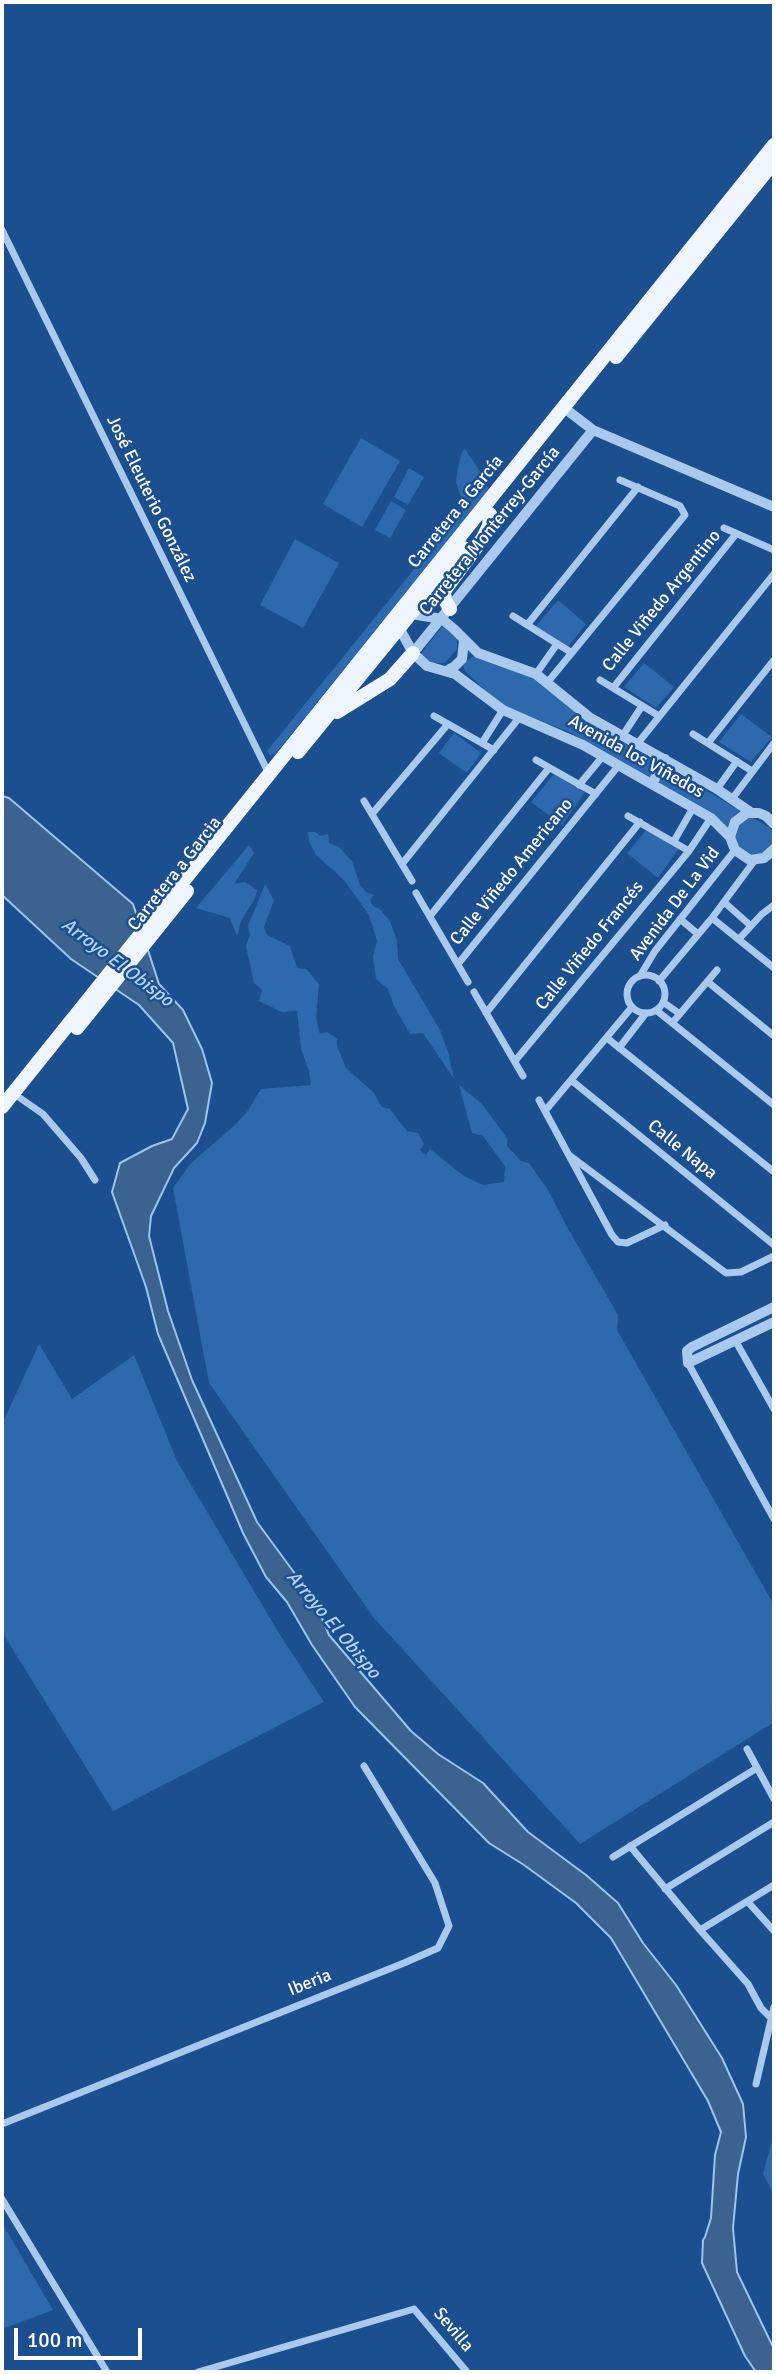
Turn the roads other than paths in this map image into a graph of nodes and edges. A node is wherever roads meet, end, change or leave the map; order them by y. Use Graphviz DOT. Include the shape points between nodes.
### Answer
graph roads {
  1 [pos="774,145"];
  2 [pos="774,162"];
  3 [pos="2,230"];
  4 [pos="567,410"];
  5 [pos="593,430"];
  6 [pos="620,480"];
  7 [pos="638,488"];
  8 [pos="774,507"];
  9 [pos="490,514"];
  10 [pos="724,528"];
  11 [pos="736,534"];
  12 [pos="774,550"];
  13 [pos="774,575"];
  14 [pos="446,614"];
  15 [pos="513,616"];
  16 [pos="401,618"];
  17 [pos="527,625"];
  18 [pos="464,640"];
  19 [pos="557,644"];
  20 [pos="413,653"];
  21 [pos="572,653"];
  22 [pos="774,660"];
  23 [pos="446,671"];
  24 [pos="536,674"];
  25 [pos="600,680"];
  26 [pos="547,683"];
  27 [pos="613,688"];
  28 [pos="642,706"];
  29 [pos="503,710"];
  30 [pos="434,716"];
  31 [pos="659,716"];
  32 [pos="327,718"];
  33 [pos="519,718"];
  34 [pos="448,724"];
  35 [pos="693,734"];
  36 [pos="623,735"];
  37 [pos="482,743"];
  38 [pos="638,743"];
  39 [pos="708,743"];
  40 [pos="774,744"];
  41 [pos="494,750"];
  42 [pos="603,756"];
  43 [pos="665,759"];
  44 [pos="536,760"];
  45 [pos="737,761"];
  46 [pos="619,765"];
  47 [pos="549,768"];
  48 [pos="752,771"];
  49 [pos="270,777"];
  50 [pos="652,784"];
  51 [pos="579,785"];
  52 [pos="717,789"];
  53 [pos="596,794"];
  54 [pos="732,799"];
  55 [pos="364,801"];
  56 [pos="693,808"];
  57 [pos="752,813"];
  58 [pos="372,814"];
  59 [pos="628,816"];
  60 [pos="710,818"];
  61 [pos="640,822"];
  62 [pos="774,824"];
  63 [pos="730,837"];
  64 [pos="674,841"];
  65 [pos="735,850"];
  66 [pos="689,851"];
  67 [pos="773,851"];
  68 [pos="755,860"];
  69 [pos="402,864"];
  70 [pos="412,881"];
  71 [pos="416,893"];
  72 [pos="724,902"];
  73 [pos="170,903"];
  74 [pos="774,905"];
  75 [pos="430,916"];
  76 [pos="712,918"];
  77 [pos="680,919"];
  78 [pos="751,926"];
  79 [pos="698,934"];
  80 [pos="739,939"];
  81 [pos="458,964"];
  82 [pos="774,968"];
  83 [pos="717,970"];
  84 [pos="640,976"];
  85 [pos="659,981"];
  86 [pos="468,982"];
  87 [pos="708,982"];
  88 [pos="101,990"];
  89 [pos="474,992"];
  90 [pos="663,1002"];
  91 [pos="632,1007"];
  92 [pos="656,1010"];
  93 [pos="486,1013"];
  94 [pos="646,1013"];
  95 [pos="680,1014"];
  96 [pos="673,1023"];
  97 [pos="774,1036"];
  98 [pos="607,1038"];
  99 [pos="619,1048"];
  100 [pos="515,1061"];
  101 [pos="523,1076"];
  102 [pos="571,1080"];
  103 [pos="20,1098"];
  104 [pos="539,1100"];
  105 [pos="774,1105"];
  106 [pos="2,1107"];
  107 [pos="545,1111"];
  108 [pos="2,1121"];
  109 [pos="569,1154"];
  110 [pos="774,1172"];
  111 [pos="95,1180"];
  112 [pos="665,1225"];
  113 [pos="774,1245"];
  114 [pos="774,1256"];
  115 [pos="774,1307"];
  116 [pos="774,1322"];
  117 [pos="735,1340"];
  118 [pos="688,1363"];
  119 [pos="774,1409"];
  120 [pos="774,1519"];
  121 [pos="747,1749"];
  122 [pos="364,1766"];
  123 [pos="757,1768"];
  124 [pos="774,1799"];
  125 [pos="774,1822"];
  126 [pos="630,1846"];
  127 [pos="613,1857"];
  128 [pos="774,1885"];
  129 [pos="665,1889"];
  130 [pos="748,1902"];
  131 [pos="700,1930"];
  132 [pos="774,1931"];
  133 [pos="774,2007"];
  134 [pos="771,2018"];
  135 [pos="756,2084"];
  136 [pos="2,2124"];
  137 [pos="2,2199"];
  138 [pos="107,2372"];
  139 [pos="198,2372"];
  140 [pos="467,2372"];
  1 -- 4 [label="main road, Carretera a García"];
  2 -- 4 [label="main road, Carretera a García"];
  3 -- 49 [label="street, José Eleuterio González"];
  4 -- 5 [label="street"];
  4 -- 9 [label="main road, Carretera a García"];
  4 -- 16 [label="main road, Carretera a García"];
  5 -- 8 [label="street"];
  5 -- 14 [label="street, Carretera Monterrey-García"];
  6 -- 7 [label="street"];
  7 -- 17 [label="street"];
  7 -- 21 [label="street" via="680,506 685,515"];
  9 -- 14 [label="main road" via="483,538 444,591"];
  9 -- 16 [label="main road, Carretera a García"];
  10 -- 11 [label="street, Calle Viñedo Argentino"];
  11 -- 12 [label="street, Calle Viñedo Argentino"];
  11 -- 27 [label="street, Calle Viñedo Argentino"];
  13 -- 31 [label="street"];
  14 -- 16 [label="street"];
  14 -- 18 [label="street, Avenida los Viñedos"];
  14 -- 20 [label="street, Carretera Monterrey-García"];
  15 -- 17 [label="street"];
  16 -- 20 [label="street"];
  16 -- 32 [label="main road, Carretera a García"];
  16 -- 49 [label="main road, Carretera a García"];
  17 -- 19 [label="street"];
  18 -- 23 [label="street" via="462,659"];
  18 -- 24 [label="street, Avenida los Viñedos" via="478,653"];
  19 -- 21 [label="street"];
  19 -- 24 [label="street"];
  20 -- 23 [label="street, Avenida los Viñedos" via="427,666"];
  20 -- 32 [label="main road" via="390,679"];
  21 -- 26 [label="street"];
  22 -- 39 [label="street"];
  23 -- 29 [label="street, Avenida los Viñedos" via="463,678"];
  24 -- 26 [label="street, Avenida los Viñedos"];
  25 -- 27 [label="street, Calle Viñedo Argentino"];
  26 -- 36 [label="street, Avenida los Viñedos" via="589,717"];
  27 -- 28 [label="street, Calle Viñedo Argentino"];
  28 -- 31 [label="street, Calle Viñedo Argentino"];
  28 -- 36 [label="street"];
  29 -- 33 [label="street, Avenida los Viñedos"];
  29 -- 37 [label="street"];
  30 -- 34 [label="street"];
  31 -- 38 [label="street"];
  32 -- 49 [label="main road"];
  33 -- 41 [label="street"];
  33 -- 42 [label="street, Avenida los Viñedos"];
  34 -- 37 [label="street"];
  34 -- 58 [label="street"];
  35 -- 39 [label="street"];
  36 -- 38 [label="street, Avenida los Viñedos"];
  37 -- 41 [label="street"];
  38 -- 43 [label="street, Avenida los Viñedos"];
  39 -- 45 [label="street"];
  40 -- 48 [label="street"];
  41 -- 69 [label="street"];
  42 -- 46 [label="street, Avenida los Viñedos"];
  42 -- 51 [label="street"];
  43 -- 50 [label="street"];
  43 -- 52 [label="street, Avenida los Viñedos"];
  44 -- 47 [label="street"];
  45 -- 48 [label="street"];
  45 -- 52 [label="street"];
  46 -- 50 [label="street, Avenida los Viñedos"];
  46 -- 53 [label="street"];
  47 -- 51 [label="street, Calle Viñedo Americano"];
  47 -- 75 [label="street, Calle Viñedo Americano"];
  48 -- 54 [label="street"];
  49 -- 73 [label="main road, Carretera a García"];
  50 -- 56 [label="street, Avenida los Viñedos"];
  51 -- 53 [label="street, Calle Viñedo Americano"];
  52 -- 54 [label="street, Avenida los Viñedos"];
  53 -- 81 [label="street, Calle Viñedo Americano"];
  54 -- 57 [label="street, Avenida los Viñedos"];
  55 -- 58 [label="street"];
  56 -- 60 [label="street, Avenida los Viñedos"];
  56 -- 64 [label="street"];
  57 -- 62 [label="street, Avenida los Viñedos" via="766,816"];
  57 -- 63 [label="street" via="738,818"];
  58 -- 69 [label="street"];
  59 -- 61 [label="street"];
  60 -- 63 [label="street, Avenida los Viñedos"];
  60 -- 66 [label="street, Calle Viñedo Francés"];
  61 -- 64 [label="street"];
  61 -- 93 [label="street"];
  63 -- 65 [label="street"];
  64 -- 66 [label="street"];
  65 -- 68 [label="street"];
  65 -- 77 [label="street, Avenida De La Vid"];
  66 -- 100 [label="street, Calle Viñedo Francés"];
  67 -- 68 [label="street"];
  68 -- 72 [label="street, Avenida De La Vid"];
  69 -- 70 [label="street"];
  71 -- 75 [label="street"];
  72 -- 76 [label="street, Avenida De La Vid"];
  72 -- 78 [label="street"];
  73 -- 88 [label="main road, Carretera a Garcia"];
  74 -- 78 [label="street"];
  75 -- 81 [label="street"];
  76 -- 79 [label="street, Avenida De La Vid"];
  76 -- 80 [label="street"];
  77 -- 79 [label="street"];
  77 -- 84 [label="street, Avenida De La Vid"];
  78 -- 80 [label="street"];
  79 -- 85 [label="street, Avenida De La Vid"];
  80 -- 82 [label="street"];
  81 -- 86 [label="street"];
  83 -- 87 [label="street"];
  84 -- 85 [label="street"];
  84 -- 91 [label="street" via="628,987"];
  85 -- 90 [label="street"];
  87 -- 95 [label="street"];
  87 -- 97 [label="street"];
  88 -- 103 [label="main road, Carretera a Garcia"];
  88 -- 106 [label="main road, Carretera a Garcia"];
  89 -- 93 [label="street"];
  90 -- 92 [label="street"];
  90 -- 95 [label="street"];
  91 -- 94 [label="street"];
  91 -- 98 [label="street"];
  92 -- 94 [label="street"];
  92 -- 96 [label="street"];
  93 -- 100 [label="street"];
  94 -- 99 [label="street"];
  95 -- 96 [label="street"];
  96 -- 105 [label="street"];
  98 -- 99 [label="street"];
  98 -- 102 [label="street"];
  99 -- 110 [label="street"];
  100 -- 101 [label="street"];
  102 -- 107 [label="street"];
  102 -- 113 [label="street, Calle Napa"];
  103 -- 108 [label="main road, Carretera a Garcia"];
  103 -- 111 [label="street" via="43,1114"];
  104 -- 107 [label="street"];
  107 -- 109 [label="street"];
  109 -- 112 [label="street"];
  109 -- 112 [label="street" via="618,1242 627,1243"];
  112 -- 114 [label="street" via="730,1274"];
  115 -- 118 [label="street" via="692,1346"];
  116 -- 117 [label="street"];
  117 -- 118 [label="street"];
  117 -- 119 [label="street"];
  118 -- 120 [label="street"];
  121 -- 123 [label="street"];
  122 -- 136 [label="street, Iberia" via="435,1883 449,1926 438,1948"];
  123 -- 124 [label="street"];
  123 -- 126 [label="street"];
  125 -- 129 [label="street"];
  126 -- 127 [label="street"];
  126 -- 129 [label="street"];
  128 -- 130 [label="street"];
  129 -- 131 [label="street"];
  130 -- 131 [label="street"];
  130 -- 132 [label="street"];
  131 -- 134 [label="street"];
  133 -- 134 [label="street"];
  134 -- 135 [label="street"];
  137 -- 138 [label="street"];
  139 -- 140 [label="street, Sevilla" via="414,2309"];
}
